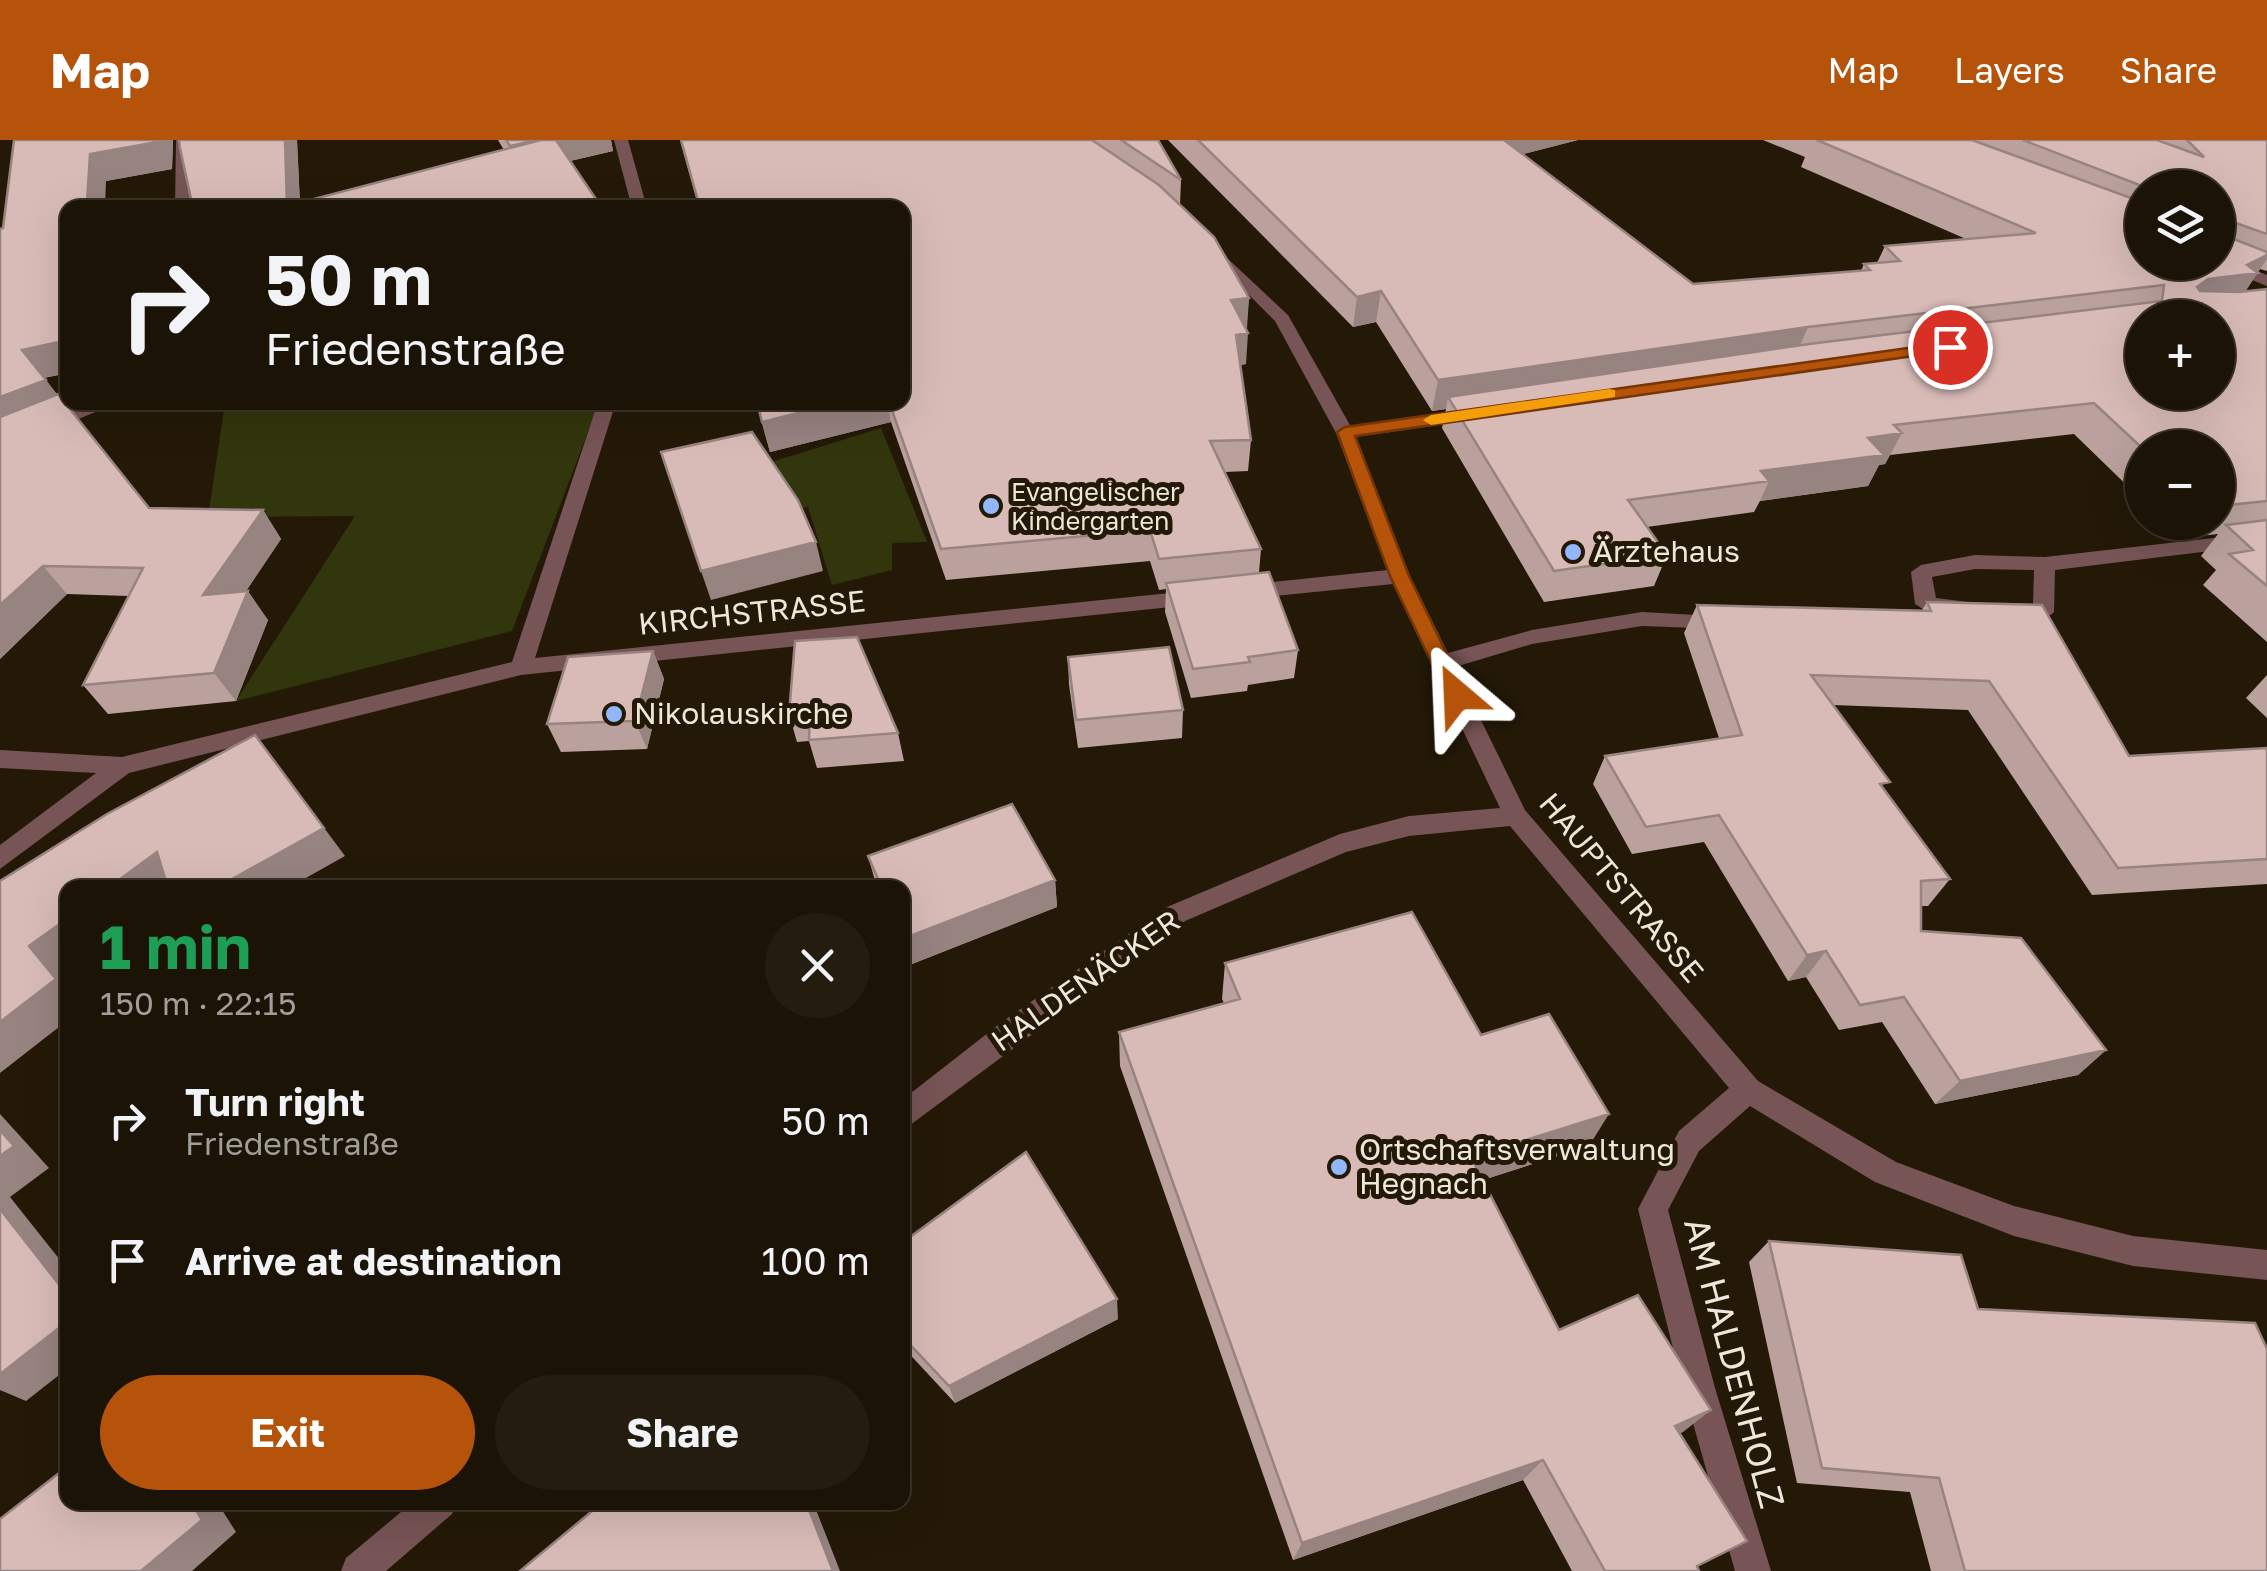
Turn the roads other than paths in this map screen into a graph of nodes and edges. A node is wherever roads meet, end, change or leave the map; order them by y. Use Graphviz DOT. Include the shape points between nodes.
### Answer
graph roads {
  1 [pos="183,140"];
  2 [pos="621,140"];
  3 [pos="182,200"];
  4 [pos="638,200"];
  5 [pos="1194,232"];
  6 [pos="2235,268"];
  7 [pos="2267,281"];
  8 [pos="90,410"];
  9 [pos="604,410"];
  10 [pos="1500,410"];
  11 [pos="1345,432"];
  12 [pos="0,445"];
  13 [pos="2267,538"];
  14 [pos="2044,564"];
  15 [pos="1400,576"];
  16 [pos="1734,622"];
  17 [pos="1442,662"];
  18 [pos="521,666"];
  19 [pos="0,759"];
  20 [pos="122,766"];
  21 [pos="1516,816"];
  22 [pos="0,859"];
  23 [pos="1748,1090"];
  24 [pos="910,1112"];
  25 [pos="2267,1265"];
  26 [pos="431,1510"];
  27 [pos="359,1571"];
  28 [pos="1753,1571"];
  1 -- 3 [label="street"];
  2 -- 4 [label="street"];
  5 -- 11 [label="street, HAUPTSTRASSE" via="1282,319"];
  6 -- 7 [label="street"];
  8 -- 12 [label="street"];
  9 -- 18 [label="street"];
  10 -- 11 [label="street"];
  11 -- 15 [label="street, HAUPTSTRASSE"];
  13 -- 14 [label="street"];
  14 -- 14 [label="street" via="1975,562 1922,572 1926,604 2043,612"];
  15 -- 17 [label="street, HAUPTSTRASSE"];
  15 -- 18 [label="street, KIRCHSTRASSE"];
  16 -- 17 [label="street" via="1642,620 1532,637"];
  17 -- 21 [label="street, HAUPTSTRASSE"];
  18 -- 20 [label="street, KIRCHSTRASSE"];
  19 -- 20 [label="street, KIRCHSTRASSE"];
  20 -- 22 [label="street"];
  21 -- 23 [label="street, HAUPTSTRASSE"];
  21 -- 24 [label="street, HALDENÄCKER" via="1409,826 1340,844 1176,914"];
  23 -- 25 [label="street, HAUPTSTRASSE" via="1886,1172 2014,1221 2133,1250"];
  23 -- 28 [label="street, AM HALDENHOLZ" via="1689,1141 1653,1209"];
  26 -- 27 [label="street"];
}
